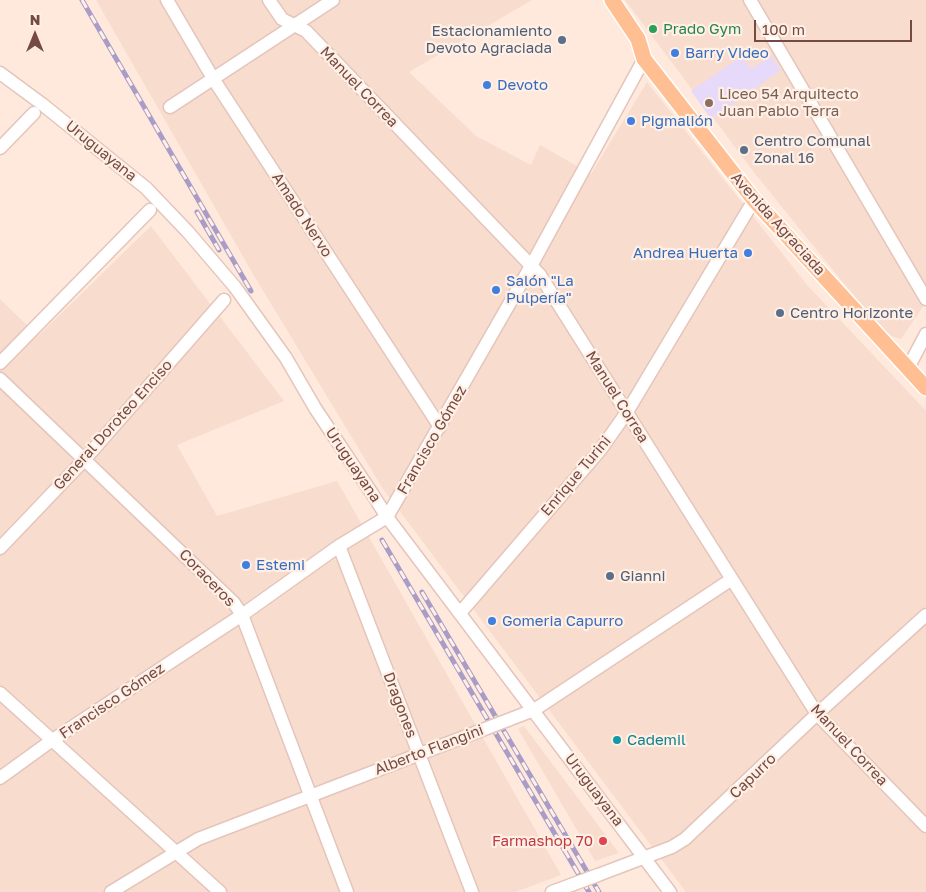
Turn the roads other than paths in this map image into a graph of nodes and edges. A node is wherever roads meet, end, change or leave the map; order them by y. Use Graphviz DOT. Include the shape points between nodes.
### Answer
graph roads {
  1 [pos="167,0"];
  2 [pos="270,0"];
  3 [pos="333,0"];
  4 [pos="750,0"];
  5 [pos="609,1"];
  6 [pos="295,25"];
  7 [pos="643,55"];
  8 [pos="0,73"];
  9 [pos="214,80"];
  10 [pos="170,107"];
  11 [pos="34,113"];
  12 [pos="0,148"];
  13 [pos="754,200"];
  14 [pos="150,210"];
  15 [pos="531,266"];
  16 [pos="926,299"];
  17 [pos="224,300"];
  18 [pos="926,334"];
  19 [pos="0,363"];
  20 [pos="908,368"];
  21 [pos="0,379"];
  22 [pos="926,388"];
  23 [pos="627,412"];
  24 [pos="440,427"];
  25 [pos="85,459"];
  26 [pos="387,517"];
  27 [pos="340,546"];
  28 [pos="0,548"];
  29 [pos="732,579"];
  30 [pos="460,613"];
  31 [pos="242,615"];
  32 [pos="926,615"];
  33 [pos="0,693"];
  34 [pos="534,710"];
  35 [pos="817,714"];
  36 [pos="51,741"];
  37 [pos="419,753"];
  38 [pos="0,778"];
  39 [pos="311,796"];
  40 [pos="926,826"];
  41 [pos="175,852"];
  42 [pos="645,858"];
  43 [pos="111,892"];
  44 [pos="220,892"];
  45 [pos="347,892"];
  46 [pos="472,892"];
  47 [pos="552,892"];
  48 [pos="670,892"];
  1 -- 9 [label="street, Amado Nervo"];
  2 -- 6 [label="street, Manuel Correa" via="282,19"];
  3 -- 6 [label="street"];
  4 -- 16 [label="street"];
  5 -- 7 [label="main road, Avenida Agraciada" via="631,46"];
  6 -- 9 [label="street"];
  6 -- 15 [label="street, Manuel Correa" via="306,31"];
  7 -- 13 [label="main road, Avenida Agraciada"];
  7 -- 15 [label="street, Francisco Gómez"];
  8 -- 26 [label="street, Uruguayana, bridge" via="146,188 204,249 286,358"];
  9 -- 10 [label="street"];
  9 -- 24 [label="street, Amado Nervo"];
  11 -- 12 [label="street"];
  13 -- 20 [label="main road, Avenida Agraciada"];
  13 -- 23 [label="street, Enrique Turini"];
  14 -- 19 [label="street"];
  15 -- 23 [label="street, Manuel Correa" via="540,275"];
  15 -- 24 [label="street, Francisco Gómez"];
  17 -- 25 [label="street, General Doroteo Enciso"];
  18 -- 20 [label="street"];
  20 -- 22 [label="main road, Avenida Agraciada"];
  21 -- 25 [label="street, Coraceros"];
  23 -- 29 [label="street, Manuel Correa"];
  23 -- 30 [label="street, Enrique Turini" via="601,449"];
  24 -- 26 [label="street, Francisco Gómez"];
  25 -- 28 [label="street, General Doroteo Enciso"];
  25 -- 31 [label="street, Coraceros" via="223,591"];
  26 -- 27 [label="street, Francisco Gómez"];
  26 -- 30 [label="street, Uruguayana"];
  27 -- 31 [label="street, Francisco Gómez"];
  27 -- 37 [label="street, Dragones"];
  29 -- 34 [label="street, Alberto Flangini"];
  29 -- 35 [label="street, Manuel Correa"];
  30 -- 34 [label="street, Uruguayana"];
  31 -- 36 [label="street, Francisco Gómez"];
  31 -- 39 [label="street, Coraceros"];
  32 -- 35 [label="street, Capurro"];
  33 -- 36 [label="street"];
  34 -- 37 [label="street, Alberto Flangini, bridge"];
  34 -- 42 [label="street, Uruguayana"];
  35 -- 40 [label="street, Manuel Correa"];
  35 -- 42 [label="street, Capurro" via="685,839 672,848"];
  36 -- 38 [label="street, Francisco Gómez"];
  36 -- 41 [label="street"];
  37 -- 39 [label="street, Alberto Flangini"];
  37 -- 46 [label="street, Dragones"];
  39 -- 41 [label="street, Alberto Flangini" via="198,839"];
  39 -- 45 [label="street, Coraceros"];
  41 -- 43 [label="street, Alberto Flangini"];
  41 -- 44 [label="street"];
  42 -- 47 [label="street, Capurro, bridge"];
  42 -- 48 [label="street, Uruguayana"];
}
